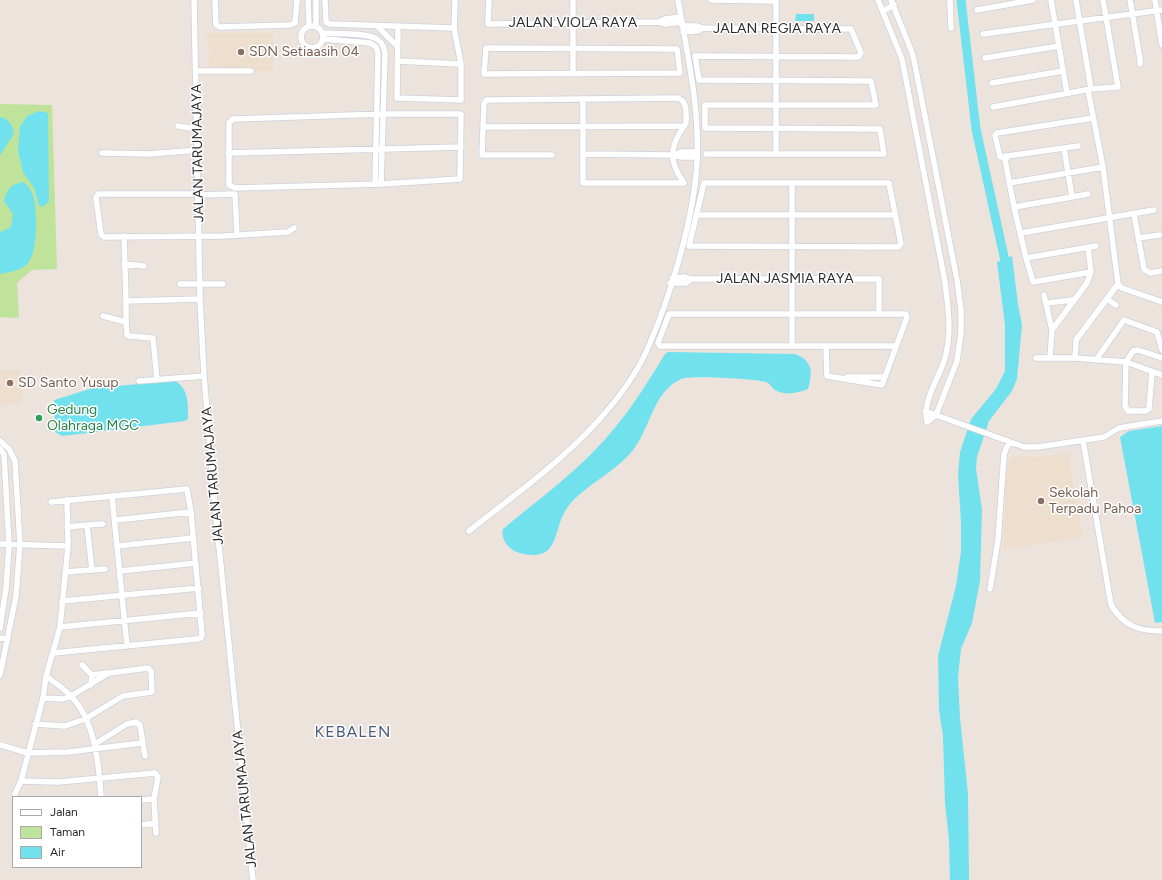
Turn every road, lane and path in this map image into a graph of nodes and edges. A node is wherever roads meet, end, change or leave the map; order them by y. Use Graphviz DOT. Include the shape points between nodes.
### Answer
graph roads {
  1 [pos="194,0"];
  2 [pos="215,0"];
  3 [pos="297,0"];
  4 [pos="308,0"];
  5 [pos="316,0"];
  6 [pos="325,0"];
  7 [pos="455,0"];
  8 [pos="489,0"];
  9 [pos="573,0"];
  10 [pos="678,0"];
  11 [pos="712,0"];
  12 [pos="776,0"];
  13 [pos="878,0"];
  14 [pos="950,0"];
  15 [pos="1033,0"];
  16 [pos="1051,0"];
  17 [pos="1076,0"];
  18 [pos="1103,0"];
  19 [pos="1130,0"];
  20 [pos="1155,0"];
  21 [pos="893,2"];
  22 [pos="977,10"];
  23 [pos="883,11"];
  24 [pos="1156,11"];
  25 [pos="1135,14"];
  26 [pos="1106,18"];
  27 [pos="1079,21"];
  28 [pos="573,23"];
  29 [pos="1056,23"];
  30 [pos="682,24"];
  31 [pos="308,26"];
  32 [pos="316,26"];
  33 [pos="378,26"];
  34 [pos="398,26"];
  35 [pos="454,28"];
  36 [pos="951,28"];
  37 [pos="776,29"];
  38 [pos="983,34"];
  39 [pos="323,36"];
  40 [pos="1162,45"];
  41 [pos="397,46"];
  42 [pos="1059,46"];
  43 [pos="573,48"];
  44 [pos="776,56"];
  45 [pos="985,58"];
  46 [pos="397,61"];
  47 [pos="461,64"];
  48 [pos="1140,64"];
  49 [pos="196,71"];
  50 [pos="251,71"];
  51 [pos="1063,71"];
  52 [pos="573,73"];
  53 [pos="776,80"];
  54 [pos="992,83"];
  55 [pos="1090,90"];
  56 [pos="1067,93"];
  57 [pos="583,99"];
  58 [pos="776,105"];
  59 [pos="993,107"];
  60 [pos="376,114"];
  61 [pos="383,114"];
  62 [pos="1093,118"];
  63 [pos="178,126"];
  64 [pos="684,126"];
  65 [pos="483,127"];
  66 [pos="583,127"];
  67 [pos="195,128"];
  68 [pos="776,129"];
  69 [pos="1078,146"];
  70 [pos="461,147"];
  71 [pos="1064,148"];
  72 [pos="379,149"];
  73 [pos="197,150"];
  74 [pos="102,153"];
  75 [pos="228,153"];
  76 [pos="583,154"];
  77 [pos="673,154"];
  78 [pos="706,154"];
  79 [pos="776,154"];
  80 [pos="552,155"];
  81 [pos="697,155"];
  82 [pos="1008,156"];
  83 [pos="1103,167"];
  84 [pos="1068,173"];
  85 [pos="1009,182"];
  86 [pos="792,183"];
  87 [pos="378,184"];
  88 [pos="197,194"];
  89 [pos="1088,194"];
  90 [pos="1072,197"];
  91 [pos="1014,207"];
  92 [pos="1154,210"];
  93 [pos="1134,214"];
  94 [pos="696,215"];
  95 [pos="792,215"];
  96 [pos="895,215"];
  97 [pos="1110,217"];
  98 [pos="294,228"];
  99 [pos="1020,233"];
  100 [pos="237,235"];
  101 [pos="1160,235"];
  102 [pos="124,236"];
  103 [pos="197,236"];
  104 [pos="1138,238"];
  105 [pos="1096,246"];
  106 [pos="792,247"];
  107 [pos="1088,247"];
  108 [pos="1026,258"];
  109 [pos="124,264"];
  110 [pos="144,266"];
  111 [pos="1091,272"];
  112 [pos="1160,272"];
  113 [pos="671,280"];
  114 [pos="792,280"];
  115 [pos="180,284"];
  116 [pos="223,284"];
  117 [pos="1118,284"];
  118 [pos="198,285"];
  119 [pos="1044,295"];
  120 [pos="198,299"];
  121 [pos="1107,299"];
  122 [pos="126,300"];
  123 [pos="1073,300"];
  124 [pos="1159,300"];
  125 [pos="1162,302"];
  126 [pos="1047,303"];
  127 [pos="1116,305"];
  128 [pos="792,313"];
  129 [pos="879,313"];
  130 [pos="103,316"];
  131 [pos="126,322"];
  132 [pos="1052,330"];
  133 [pos="792,346"];
  134 [pos="826,346"];
  135 [pos="896,346"];
  136 [pos="1162,350"];
  137 [pos="1036,358"];
  138 [pos="1050,358"];
  139 [pos="1075,358"];
  140 [pos="1162,358"];
  141 [pos="1096,360"];
  142 [pos="1126,362"];
  143 [pos="1152,372"];
  144 [pos="1162,375"];
  145 [pos="203,376"];
  146 [pos="827,376"];
  147 [pos="885,377"];
  148 [pos="157,380"];
  149 [pos="140,381"];
  150 [pos="925,411"];
  151 [pos="936,415"];
  152 [pos="1162,421"];
  153 [pos="0,440"];
  154 [pos="1083,440"];
  155 [pos="1009,442"];
  156 [pos="0,449"];
  157 [pos="112,496"];
  158 [pos="67,500"];
  159 [pos="51,502"];
  160 [pos="191,512"];
  161 [pos="115,520"];
  162 [pos="104,524"];
  163 [pos="87,525"];
  164 [pos="67,527"];
  165 [pos="469,531"];
  166 [pos="193,538"];
  167 [pos="0,544"];
  168 [pos="20,544"];
  169 [pos="9,545"];
  170 [pos="68,546"];
  171 [pos="117,546"];
  172 [pos="196,563"];
  173 [pos="105,569"];
  174 [pos="92,570"];
  175 [pos="120,571"];
  176 [pos="65,572"];
  177 [pos="198,588"];
  178 [pos="990,589"];
  179 [pos="122,595"];
  180 [pos="62,601"];
  181 [pos="201,613"];
  182 [pos="124,622"];
  183 [pos="60,627"];
  184 [pos="0,628"];
  185 [pos="1162,631"];
  186 [pos="0,638"];
  187 [pos="8,639"];
  188 [pos="127,646"];
  189 [pos="53,653"];
  190 [pos="82,664"];
  191 [pos="109,673"];
  192 [pos="0,675"];
  193 [pos="92,675"];
  194 [pos="46,676"];
  195 [pos="91,685"];
  196 [pos="71,696"];
  197 [pos="43,698"];
  198 [pos="85,719"];
  199 [pos="35,724"];
  200 [pos="142,743"];
  201 [pos="0,745"];
  202 [pos="95,746"];
  203 [pos="28,753"];
  204 [pos="145,756"];
  205 [pos="100,778"];
  206 [pos="21,781"];
  207 [pos="15,794"];
  208 [pos="102,796"];
  209 [pos="154,799"];
  210 [pos="142,800"];
  211 [pos="142,824"];
  212 [pos="156,824"];
  213 [pos="156,833"];
  214 [pos="253,880"];
  1 -- 49 [label="street, JALAN TARUMAJAYA"];
  2 -- 3 [label="street" via="214,20 220,27 290,25 295,23"];
  4 -- 31 [label="street"];
  5 -- 32 [label="street"];
  6 -- 33 [label="street" via="326,22 330,24"];
  7 -- 35 [label="street"];
  8 -- 28 [label="street, JALAN VIOLA RAYA" via="488,24"];
  9 -- 28 [label="street"];
  10 -- 30 [label="street"];
  11 -- 12 [label="street"];
  12 -- 37 [label="street"];
  13 -- 23 [label="street"];
  14 -- 36 [label="street"];
  15 -- 22 [label="street"];
  16 -- 29 [label="street"];
  17 -- 27 [label="street"];
  18 -- 26 [label="street"];
  19 -- 25 [label="street"];
  20 -- 24 [label="street"];
  21 -- 23 [label="street"];
  21 -- 151 [label="street" via="913,56 961,310 957,361"];
  23 -- 150 [label="street" via="902,59 949,311 945,358"];
  24 -- 25 [label="street"];
  24 -- 40 [label="street"];
  25 -- 26 [label="street"];
  25 -- 48 [label="street"];
  26 -- 27 [label="street"];
  26 -- 55 [label="street" via="1118,87"];
  27 -- 29 [label="street"];
  27 -- 55 [label="street"];
  28 -- 30 [label="street, JALAN VIOLA RAYA" via="659,22 665,19"];
  28 -- 43 [label="street"];
  29 -- 38 [label="street"];
  29 -- 42 [label="street"];
  30 -- 37 [label="street, JALAN REGIA RAYA" via="698,32 703,28"];
  30 -- 81 [label="street" via="695,113"];
  31 -- 32 [label="street"];
  31 -- 39 [label="street" via="303,31 301,39 305,45 312,48 320,46"];
  32 -- 39 [label="street"];
  33 -- 34 [label="street"];
  33 -- 41 [label="street"];
  34 -- 35 [label="street"];
  34 -- 41 [label="street"];
  35 -- 47 [label="street"];
  37 -- 44 [label="street"];
  37 -- 44 [label="street, JALAN REGIA RAYA" via="851,29 861,52 858,57"];
  39 -- 60 [label="street" via="370,43 376,47"];
  39 -- 61 [label="street" via="370,36 378,39 383,45"];
  41 -- 46 [label="street"];
  42 -- 45 [label="street"];
  42 -- 51 [label="street"];
  43 -- 52 [label="street"];
  43 -- 52 [label="street" via="486,48 484,74"];
  43 -- 52 [label="street" via="677,49 680,73"];
  44 -- 53 [label="street"];
  44 -- 53 [label="street" via="695,56 699,80"];
  46 -- 47 [label="street"];
  46 -- 47 [label="street" via="398,99 461,100"];
  49 -- 50 [label="street"];
  49 -- 67 [label="street, JALAN TARUMAJAYA"];
  51 -- 54 [label="street"];
  51 -- 56 [label="street"];
  53 -- 58 [label="street"];
  53 -- 58 [label="street" via="871,80 876,105"];
  55 -- 56 [label="street"];
  55 -- 62 [label="street"];
  56 -- 59 [label="street"];
  57 -- 64 [label="street" via="678,98 685,103"];
  57 -- 65 [label="street" via="488,99 484,104"];
  57 -- 66 [label="street"];
  58 -- 68 [label="street"];
  58 -- 68 [label="street" via="705,105 705,128"];
  60 -- 61 [label="street"];
  60 -- 72 [label="street"];
  60 -- 75 [label="street" via="233,119 229,123"];
  61 -- 70 [label="street" via="461,114"];
  61 -- 72 [label="street"];
  62 -- 82 [label="street" via="996,134 1000,157"];
  62 -- 83 [label="street"];
  63 -- 67 [label="street"];
  64 -- 66 [label="street"];
  64 -- 77 [label="street" via="678,134"];
  65 -- 66 [label="street"];
  65 -- 80 [label="street" via="482,155"];
  66 -- 76 [label="street"];
  67 -- 73 [label="street, JALAN TARUMAJAYA"];
  68 -- 79 [label="street"];
  68 -- 79 [label="street" via="880,129 884,154"];
  69 -- 71 [label="street"];
  70 -- 72 [label="street"];
  70 -- 87 [label="street" via="461,177 457,181"];
  71 -- 82 [label="street"];
  71 -- 84 [label="street"];
  72 -- 75 [label="street"];
  72 -- 87 [label="street"];
  73 -- 74 [label="street" via="149,154"];
  73 -- 88 [label="street, JALAN TARUMAJAYA"];
  75 -- 87 [label="street" via="229,184 235,188"];
  76 -- 77 [label="street"];
  76 -- 77 [label="street" via="582,183 684,183 675,169"];
  77 -- 81 [label="street" via="681,152"];
  78 -- 79 [label="street"];
  81 -- 113 [label="street" via="692,200"];
  82 -- 85 [label="street" via="1005,160"];
  83 -- 84 [label="street"];
  83 -- 97 [label="street"];
  84 -- 85 [label="street"];
  84 -- 90 [label="street"];
  85 -- 91 [label="street"];
  86 -- 94 [label="street" via="704,183"];
  86 -- 95 [label="street"];
  86 -- 96 [label="street" via="889,183"];
  88 -- 100 [label="street" via="235,194"];
  88 -- 102 [label="street" via="98,194 96,198 101,234 104,237"];
  88 -- 103 [label="street, JALAN TARUMAJAYA"];
  89 -- 90 [label="street"];
  90 -- 91 [label="street"];
  91 -- 99 [label="street"];
  92 -- 93 [label="street"];
  93 -- 97 [label="street"];
  93 -- 104 [label="street"];
  94 -- 95 [label="street"];
  94 -- 106 [label="street" via="689,246"];
  95 -- 96 [label="street"];
  95 -- 106 [label="street"];
  96 -- 106 [label="street" via="901,244 898,247"];
  97 -- 99 [label="street"];
  97 -- 117 [label="street"];
  98 -- 100 [label="street" via="288,232"];
  99 -- 108 [label="street"];
  100 -- 103 [label="street"];
  101 -- 104 [label="street"];
  102 -- 103 [label="street"];
  102 -- 109 [label="street"];
  103 -- 118 [label="street, JALAN TARUMAJAYA"];
  104 -- 112 [label="street" via="1144,269 1150,273"];
  105 -- 107 [label="street"];
  106 -- 114 [label="street"];
  107 -- 108 [label="street"];
  107 -- 111 [label="street"];
  108 -- 111 [label="street" via="1033,282"];
  109 -- 110 [label="street"];
  109 -- 122 [label="street"];
  111 -- 123 [label="street" via="1087,283"];
  113 -- 114 [label="street, JALAN JASMIA RAYA" via="686,283 691,280"];
  113 -- 165 [label="street" via="646,351 627,382 598,420 563,456"];
  114 -- 128 [label="street"];
  114 -- 129 [label="street, JALAN JASMIA RAYA" via="879,280"];
  115 -- 118 [label="street"];
  116 -- 118 [label="street"];
  117 -- 121 [label="street"];
  117 -- 124 [label="street" via="1122,288"];
  118 -- 120 [label="street, JALAN TARUMAJAYA"];
  119 -- 126 [label="street"];
  120 -- 122 [label="street"];
  120 -- 145 [label="street, JALAN TARUMAJAYA"];
  121 -- 127 [label="street"];
  121 -- 139 [label="street" via="1076,340"];
  122 -- 131 [label="street"];
  123 -- 126 [label="street"];
  123 -- 132 [label="street"];
  124 -- 125 [label="street"];
  126 -- 132 [label="street"];
  128 -- 129 [label="street"];
  128 -- 133 [label="street"];
  128 -- 133 [label="street" via="669,314 658,343 660,346"];
  129 -- 135 [label="street" via="906,314"];
  130 -- 131 [label="street"];
  131 -- 148 [label="street" via="128,335 154,338"];
  132 -- 138 [label="street"];
  133 -- 134 [label="street"];
  134 -- 135 [label="street"];
  134 -- 146 [label="street"];
  135 -- 147 [label="street"];
  136 -- 141 [label="street" via="1157,332 1124,320"];
  137 -- 138 [label="street"];
  138 -- 139 [label="street"];
  139 -- 141 [label="street"];
  140 -- 142 [label="street" via="1138,350 1133,351"];
  141 -- 142 [label="street"];
  142 -- 143 [label="street"];
  142 -- 143 [label="street" via="1125,406 1128,411 1149,409"];
  143 -- 144 [label="street"];
  145 -- 148 [label="street"];
  145 -- 214 [label="street, JALAN TARUMAJAYA"];
  146 -- 147 [label="street"];
  146 -- 147 [label="street" via="882,385"];
  148 -- 149 [label="street"];
  150 -- 151 [label="street"];
  150 -- 151 [label="street" via="927,422"];
  151 -- 155 [label="street"];
  152 -- 154 [label="street" via="1119,428 1104,437"];
  153 -- 168 [label="street" via="9,449 15,461"];
  154 -- 155 [label="street" via="1038,447 1024,447"];
  154 -- 185 [label="street" via="1111,605 1118,617 1130,626 1148,631"];
  155 -- 178 [label="street" via="1004,454 998,540"];
  156 -- 169 [label="street" via="4,454"];
  157 -- 158 [label="street"];
  157 -- 160 [label="street" via="184,488 189,491"];
  157 -- 161 [label="street"];
  158 -- 159 [label="street"];
  158 -- 164 [label="street"];
  160 -- 161 [label="street"];
  160 -- 166 [label="street"];
  161 -- 171 [label="street"];
  162 -- 163 [label="street"];
  163 -- 164 [label="street"];
  163 -- 174 [label="street"];
  164 -- 170 [label="street"];
  166 -- 171 [label="street"];
  166 -- 172 [label="street"];
  167 -- 169 [label="street"];
  168 -- 169 [label="street"];
  168 -- 170 [label="street"];
  168 -- 187 [label="street" via="16,596"];
  169 -- 184 [label="street"];
  170 -- 176 [label="street"];
  171 -- 175 [label="street"];
  172 -- 175 [label="street"];
  172 -- 177 [label="street"];
  173 -- 174 [label="street"];
  174 -- 176 [label="street"];
  175 -- 179 [label="street"];
  176 -- 180 [label="street"];
  177 -- 179 [label="street"];
  177 -- 181 [label="street"];
  179 -- 180 [label="street"];
  179 -- 182 [label="street"];
  180 -- 183 [label="street"];
  181 -- 182 [label="street"];
  181 -- 188 [label="street" via="201,638"];
  182 -- 183 [label="street"];
  182 -- 188 [label="street"];
  183 -- 189 [label="street"];
  186 -- 187 [label="street"];
  187 -- 192 [label="street"];
  188 -- 189 [label="street"];
  189 -- 194 [label="street"];
  190 -- 193 [label="street"];
  191 -- 193 [label="street"];
  191 -- 195 [label="street"];
  191 -- 198 [label="street" via="150,669 152,692 118,698"];
  193 -- 195 [label="street"];
  194 -- 196 [label="street"];
  194 -- 197 [label="street"];
  195 -- 196 [label="street"];
  196 -- 197 [label="street" via="63,699"];
  196 -- 198 [label="street"];
  197 -- 199 [label="street"];
  198 -- 199 [label="street" via="65,726"];
  198 -- 202 [label="street"];
  199 -- 203 [label="street"];
  200 -- 202 [label="street"];
  200 -- 202 [label="street" via="140,725 136,722 127,724"];
  200 -- 204 [label="street"];
  201 -- 203 [label="street"];
  202 -- 203 [label="street"];
  202 -- 205 [label="street"];
  203 -- 206 [label="street"];
  205 -- 206 [label="street" via="58,782"];
  205 -- 208 [label="street"];
  205 -- 209 [label="street" via="154,774 158,777"];
  206 -- 207 [label="street"];
  209 -- 210 [label="street"];
  209 -- 212 [label="street"];
  211 -- 212 [label="street"];
  212 -- 213 [label="street"];
}
